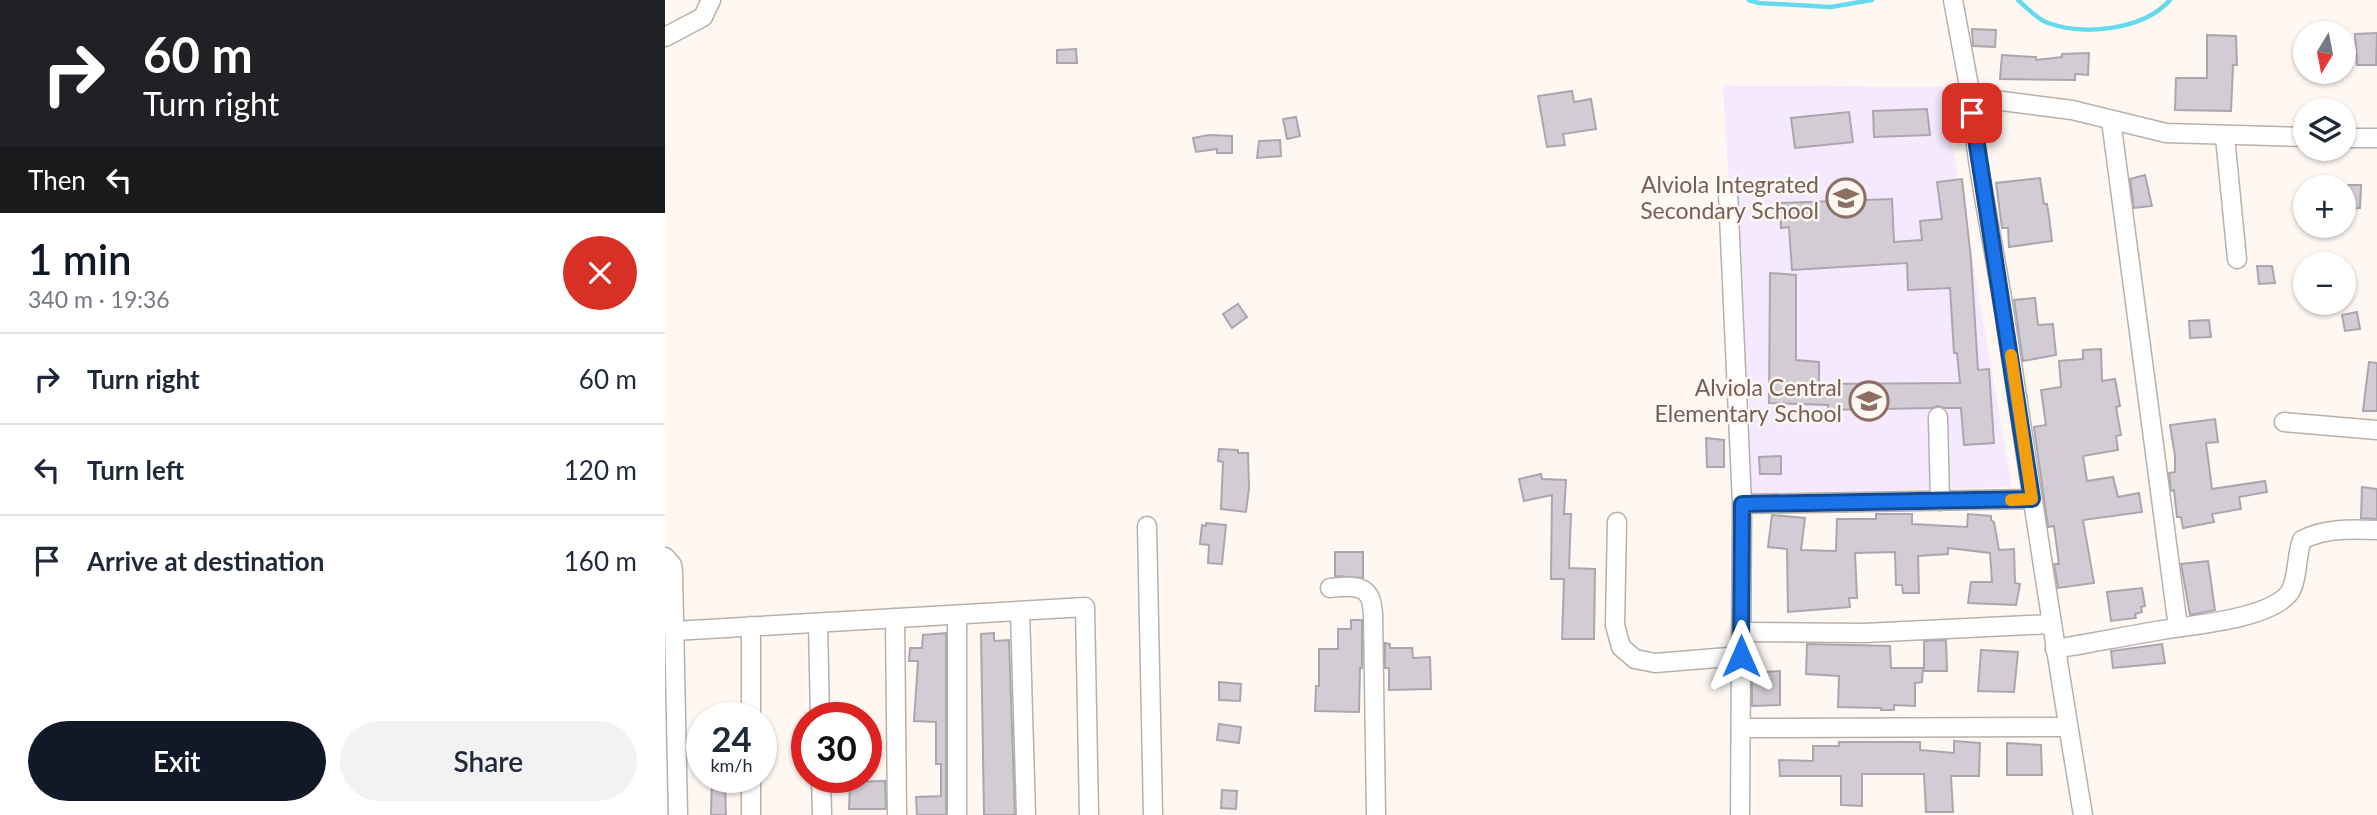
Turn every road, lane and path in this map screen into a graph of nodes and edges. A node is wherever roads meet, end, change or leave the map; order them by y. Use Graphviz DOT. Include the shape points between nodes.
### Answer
graph roads {
  1 [pos="711,0"];
  2 [pos="1955,5"];
  3 [pos="665,37"];
  4 [pos="1971,97"];
  5 [pos="2111,121"];
  6 [pos="2225,136"];
  7 [pos="2293,137"];
  8 [pos="2356,138"];
  9 [pos="2377,138"];
  10 [pos="1728,193"];
  11 [pos="2237,259"];
  12 [pos="1938,417"];
  13 [pos="2284,422"];
  14 [pos="2377,430"];
  15 [pos="2032,499"];
  16 [pos="1940,501"];
  17 [pos="1742,504"];
  18 [pos="1617,523"];
  19 [pos="1147,526"];
  20 [pos="2377,530"];
  21 [pos="665,557"];
  22 [pos="1330,588"];
  23 [pos="1020,611"];
  24 [pos="957,614"];
  25 [pos="895,618"];
  26 [pos="818,623"];
  27 [pos="2051,624"];
  28 [pos="751,626"];
  29 [pos="2178,627"];
  30 [pos="674,631"];
  31 [pos="1741,632"];
  32 [pos="2055,649"];
  33 [pos="1741,656"];
  34 [pos="751,702"];
  35 [pos="820,702"];
  36 [pos="2068,727"];
  37 [pos="1742,728"];
  38 [pos="751,793"];
  39 [pos="821,793"];
  40 [pos="678,815"];
  41 [pos="751,815"];
  42 [pos="822,815"];
  43 [pos="897,815"];
  44 [pos="957,815"];
  45 [pos="1026,815"];
  46 [pos="1089,815"];
  47 [pos="1153,815"];
  48 [pos="1376,815"];
  49 [pos="1740,815"];
  50 [pos="2083,815"];
  1 -- 3 [label="street" via="703,17"];
  2 -- 4 [label="street"];
  4 -- 5 [label="street" via="2072,110"];
  4 -- 15 [label="street"];
  5 -- 6 [label="street" via="2166,133"];
  5 -- 29 [label="street"];
  6 -- 7 [label="street"];
  6 -- 11 [label="street"];
  8 -- 9 [label="street"];
  10 -- 17 [label="street"];
  12 -- 16 [label="street"];
  13 -- 14 [label="street"];
  15 -- 16 [label="street"];
  15 -- 27 [label="street"];
  16 -- 17 [label="street"];
  17 -- 31 [label="street"];
  18 -- 33 [label="street" via="1615,625 1621,647 1635,659 1655,663"];
  19 -- 47 [label="street"];
  20 -- 29 [label="street" via="2316,532 2302,540 2295,578 2281,601 2218,623"];
  21 -- 30 [label="street" via="673,565"];
  22 -- 48 [label="street" via="1363,590 1373,613"];
  23 -- 24 [label="street"];
  23 -- 45 [label="street"];
  23 -- 46 [label="street" via="1085,607"];
  24 -- 25 [label="street"];
  24 -- 44 [label="street"];
  25 -- 26 [label="street"];
  25 -- 43 [label="street"];
  26 -- 28 [label="street"];
  26 -- 35 [label="street"];
  27 -- 31 [label="street" via="1864,633"];
  27 -- 32 [label="street"];
  28 -- 30 [label="street"];
  28 -- 34 [label="street"];
  29 -- 32 [label="street"];
  30 -- 40 [label="street"];
  31 -- 33 [label="street"];
  32 -- 36 [label="street"];
  33 -- 37 [label="street"];
  36 -- 37 [label="street"];
  36 -- 50 [label="street"];
  37 -- 49 [label="street"];
  38 -- 41 [label="street"];
  39 -- 42 [label="street"];
}
